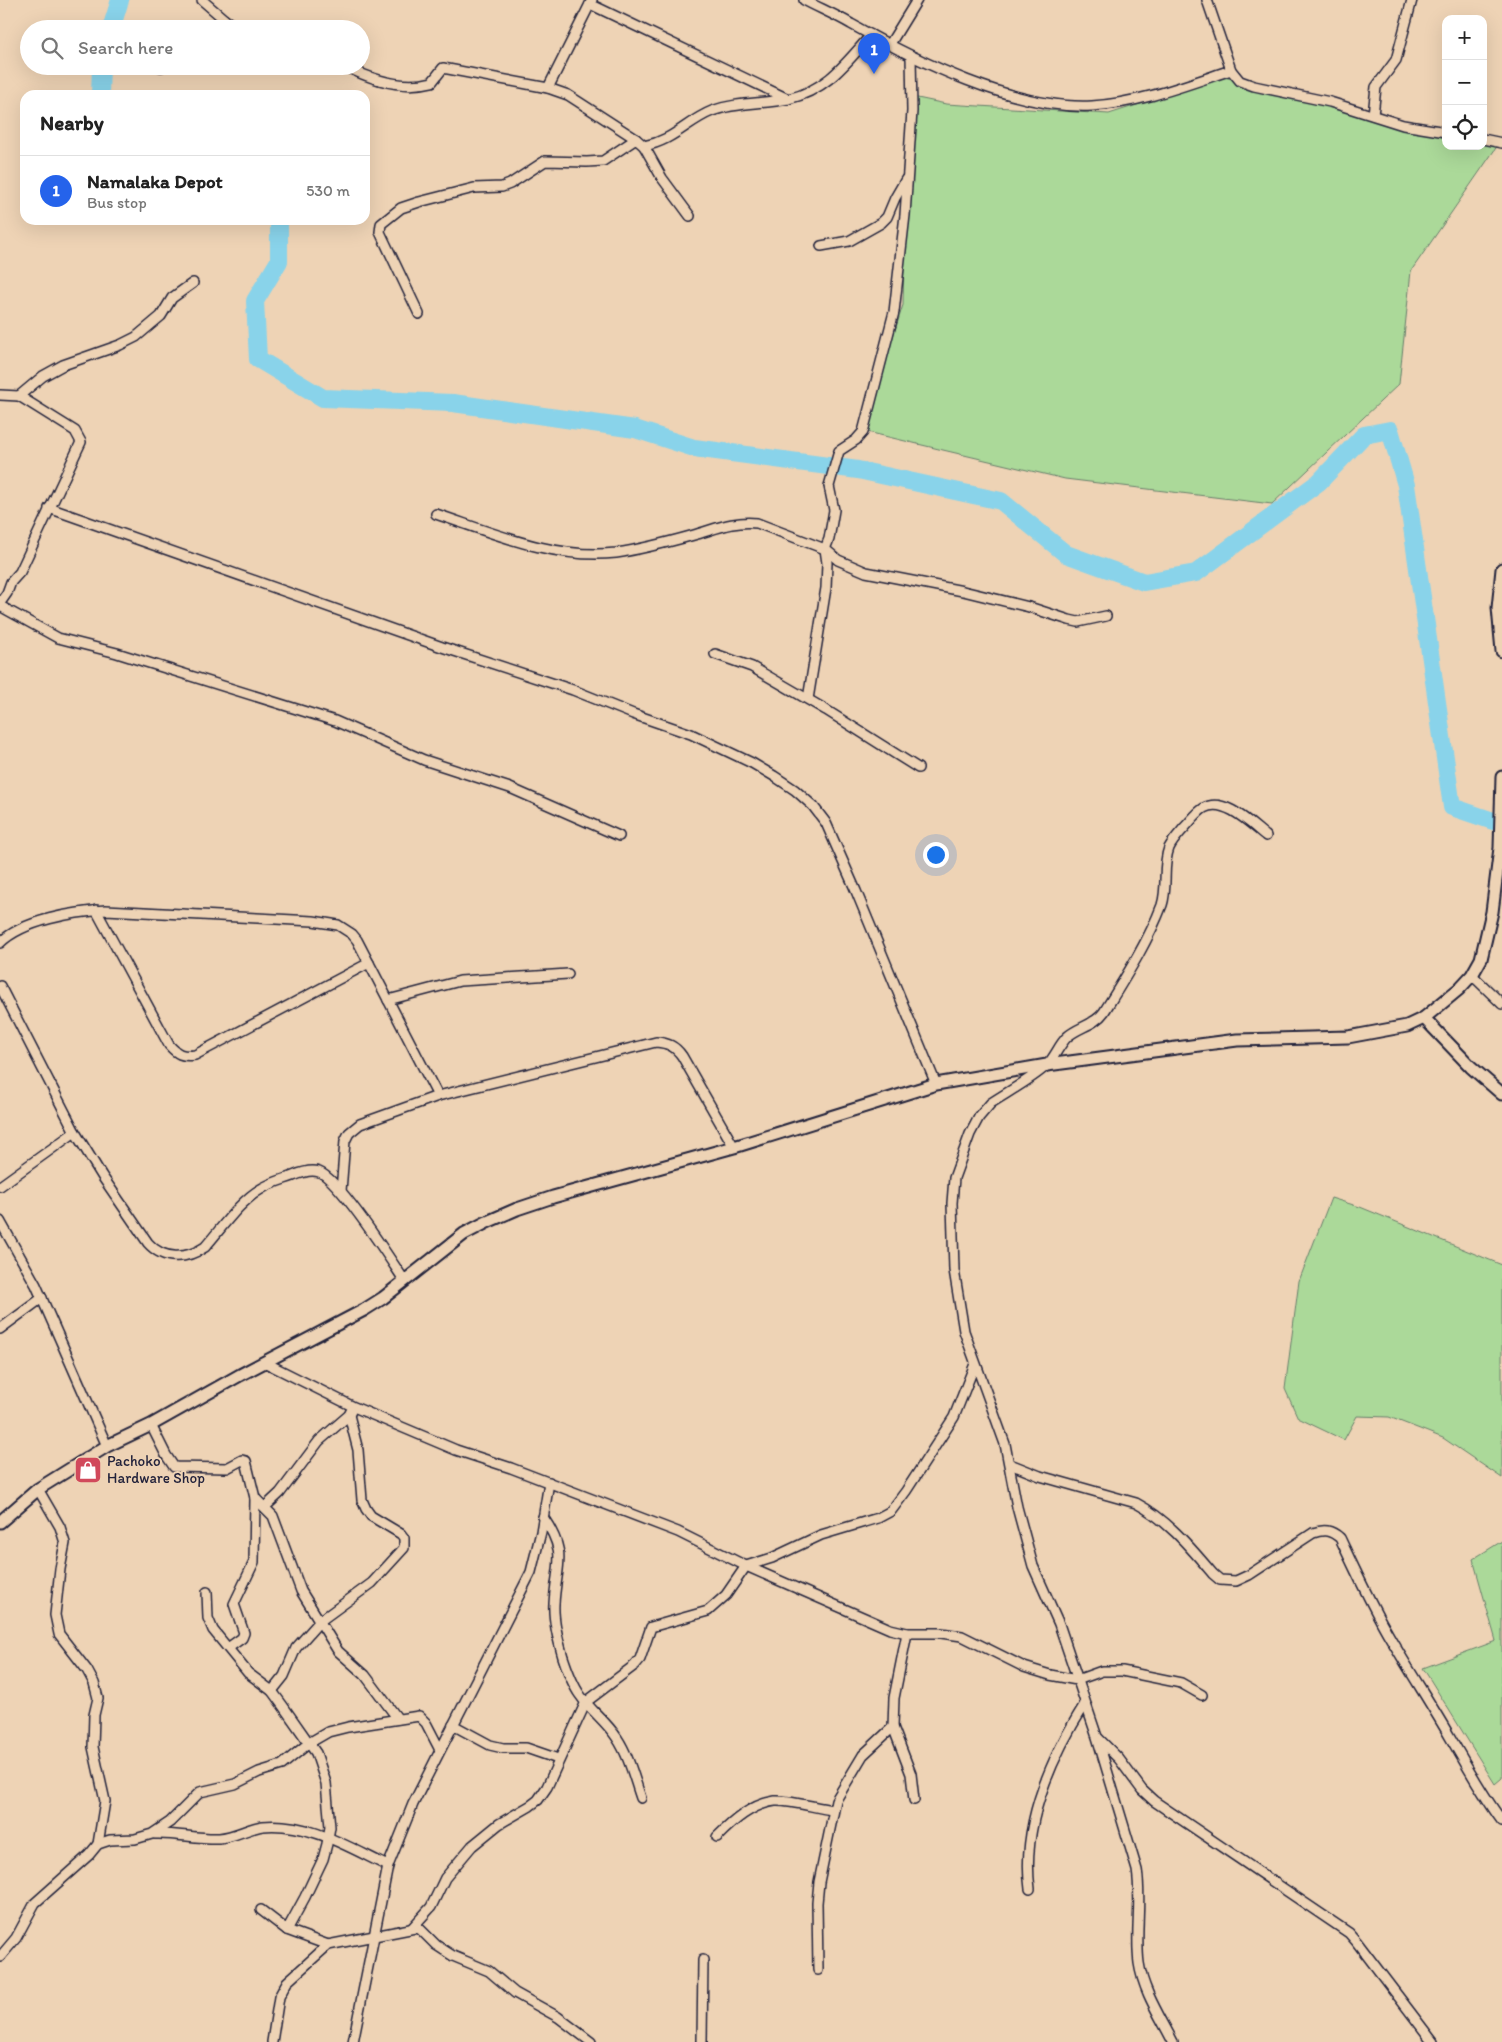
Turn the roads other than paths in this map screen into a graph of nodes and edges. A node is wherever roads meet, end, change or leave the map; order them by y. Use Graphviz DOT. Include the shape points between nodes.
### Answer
graph roads {
  1 [pos="202,0"];
  2 [pos="804,0"];
  3 [pos="917,0"];
  4 [pos="1207,0"];
  5 [pos="1412,0"];
  6 [pos="591,2"];
  7 [pos="814,2"];
  8 [pos="224,20"];
  9 [pos="871,35"];
  10 [pos="890,44"];
  11 [pos="911,56"];
  12 [pos="1231,70"];
  13 [pos="363,75"];
  14 [pos="548,88"];
  15 [pos="788,99"];
  16 [pos="1373,115"];
  17 [pos="1442,131"];
  18 [pos="636,139"];
  19 [pos="1487,140"];
  20 [pos="1502,143"];
  21 [pos="644,146"];
  22 [pos="907,177"];
  23 [pos="690,216"];
  24 [pos="821,246"];
  25 [pos="193,282"];
  26 [pos="419,314"];
  27 [pos="0,395"];
  28 [pos="19,396"];
  29 [pos="49,508"];
  30 [pos="436,514"];
  31 [pos="825,549"];
  32 [pos="1502,569"];
  33 [pos="0,581"];
  34 [pos="11,582"];
  35 [pos="0,604"];
  36 [pos="1106,616"];
  37 [pos="1502,651"];
  38 [pos="715,654"];
  39 [pos="808,699"];
  40 [pos="918,768"];
  41 [pos="1502,778"];
  42 [pos="1501,806"];
  43 [pos="619,836"];
  44 [pos="1266,836"];
  45 [pos="96,910"];
  46 [pos="0,943"];
  47 [pos="369,963"];
  48 [pos="568,974"];
  49 [pos="1472,975"];
  50 [pos="0,986"];
  51 [pos="388,1000"];
  52 [pos="1502,1004"];
  53 [pos="1424,1018"];
  54 [pos="1047,1065"];
  55 [pos="936,1084"];
  56 [pos="1502,1094"];
  57 [pos="438,1096"];
  58 [pos="75,1132"];
  59 [pos="734,1147"];
  60 [pos="0,1186"];
  61 [pos="341,1191"];
  62 [pos="0,1221"];
  63 [pos="404,1280"];
  64 [pos="42,1298"];
  65 [pos="0,1328"];
  66 [pos="264,1362"];
  67 [pos="975,1364"];
  68 [pos="354,1407"];
  69 [pos="349,1416"];
  70 [pos="151,1425"];
  71 [pos="107,1446"];
  72 [pos="1010,1464"];
  73 [pos="549,1482"];
  74 [pos="38,1489"];
  75 [pos="255,1498"];
  76 [pos="265,1507"];
  77 [pos="544,1517"];
  78 [pos="0,1522"];
  79 [pos="746,1566"];
  80 [pos="206,1592"];
  81 [pos="320,1621"];
  82 [pos="907,1633"];
  83 [pos="228,1648"];
  84 [pos="1077,1680"];
  85 [pos="272,1692"];
  86 [pos="1202,1695"];
  87 [pos="586,1702"];
  88 [pos="1085,1704"];
  89 [pos="398,1719"];
  90 [pos="453,1725"];
  91 [pos="893,1727"];
  92 [pos="1097,1737"];
  93 [pos="309,1744"];
  94 [pos="440,1750"];
  95 [pos="558,1759"];
  96 [pos="641,1798"];
  97 [pos="914,1800"];
  98 [pos="833,1810"];
  99 [pos="1502,1821"];
  100 [pos="152,1834"];
  101 [pos="329,1837"];
  102 [pos="717,1837"];
  103 [pos="98,1844"];
  104 [pos="388,1866"];
  105 [pos="1030,1889"];
  106 [pos="261,1910"];
  107 [pos="412,1928"];
  108 [pos="287,1930"];
  109 [pos="374,1936"];
  110 [pos="328,1945"];
  111 [pos="0,1957"];
  112 [pos="703,1960"];
  113 [pos="818,1970"];
  114 [pos="272,2042"];
  115 [pos="353,2042"];
  116 [pos="591,2042"];
  117 [pos="702,2042"];
  118 [pos="1173,2042"];
  119 [pos="1433,2042"];
  1 -- 8 [label="street"];
  2 -- 7 [label="street"];
  3 -- 10 [label="street"];
  4 -- 12 [label="street"];
  5 -- 16 [label="street" via="1396,60 1376,87"];
  6 -- 14 [label="street"];
  6 -- 15 [label="street"];
  7 -- 9 [label="street"];
  9 -- 10 [label="street"];
  9 -- 15 [label="street" via="827,82 811,92"];
  10 -- 11 [label="street"];
  11 -- 12 [label="street" via="989,88 1035,100 1091,106 1125,102"];
  11 -- 22 [label="street" via="912,111"];
  12 -- 16 [label="street" via="1240,81 1254,86"];
  13 -- 14 [label="street" via="412,85 432,82 443,68"];
  14 -- 18 [label="street" via="568,95"];
  15 -- 21 [label="street" via="724,107 709,112 662,142"];
  16 -- 17 [label="street" via="1403,125"];
  18 -- 21 [label="street"];
  18 -- 26 [label="street" via="603,161 545,161 502,187 464,190 401,208 389,216 381,224 380,232"];
  19 -- 20 [label="street"];
  21 -- 23 [label="street" via="662,178"];
  22 -- 24 [label="street" via="881,223 850,241"];
  22 -- 31 [label="street" via="889,336 863,432 839,451 836,459 828,486 834,510"];
  25 -- 28 [label="street" via="172,298 161,316 136,337 63,365 43,376"];
  27 -- 28 [label="street"];
  28 -- 29 [label="street" via="75,431 81,442"];
  29 -- 34 [label="street" via="20,572"];
  29 -- 55 [label="street" via="573,690 691,734 774,776 813,806 826,823"];
  30 -- 31 [label="street" via="541,547 578,554 632,550 746,521"];
  31 -- 36 [label="street" via="838,560 866,572 963,591 1078,622"];
  31 -- 39 [label="street" via="826,588"];
  32 -- 37 [label="street" via="1498,608"];
  33 -- 34 [label="street"];
  34 -- 35 [label="street"];
  35 -- 43 [label="street" via="58,638 335,721 424,760 510,788"];
  38 -- 39 [label="street" via="752,667"];
  39 -- 40 [label="street"];
  41 -- 42 [label="street"];
  42 -- 49 [label="street" via="1500,848 1492,912 1481,959"];
  44 -- 54 [label="street" via="1226,808 1207,807 1195,816 1172,842 1162,905 1103,1014 1068,1036"];
  45 -- 46 [label="street" via="24,927"];
  45 -- 47 [label="street" via="285,918 338,925 352,934"];
  45 -- 47 [label="street" via="169,1045 177,1054 186,1056 195,1055"];
  47 -- 51 [label="street"];
  48 -- 51 [label="street" via="460,981"];
  49 -- 52 [label="street"];
  49 -- 53 [label="street"];
  50 -- 58 [label="street"];
  51 -- 57 [label="street"];
  53 -- 54 [label="street" via="1407,1026 1348,1037 1245,1039"];
  53 -- 56 [label="street"];
  54 -- 55 [label="street"];
  54 -- 67 [label="street" via="990,1103 970,1134 956,1168 952,1202 954,1270 964,1332"];
  55 -- 59 [label="street"];
  57 -- 59 [label="street" via="612,1051 662,1042 673,1046 682,1056"];
  57 -- 61 [label="street" via="353,1128 345,1141"];
  58 -- 60 [label="street"];
  58 -- 61 [label="street" via="148,1243 166,1255 188,1256 205,1247 249,1198 270,1184 300,1173 317,1171"];
  59 -- 63 [label="street" via="510,1212 464,1234"];
  61 -- 63 [label="street"];
  62 -- 64 [label="street"];
  63 -- 66 [label="street" via="364,1310"];
  64 -- 65 [label="street"];
  64 -- 71 [label="street"];
  66 -- 68 [label="street"];
  66 -- 70 [label="street"];
  67 -- 72 [label="street"];
  67 -- 79 [label="street" via="954,1417 891,1511"];
  68 -- 69 [label="street"];
  68 -- 73 [label="street" via="456,1450"];
  69 -- 76 [label="street" via="323,1437 280,1493"];
  69 -- 81 [label="street" via="358,1450 362,1500 371,1516 401,1534 405,1543 401,1553 372,1583"];
  70 -- 71 [label="street"];
  70 -- 75 [label="street" via="176,1467 228,1468 246,1461"];
  71 -- 74 [label="street"];
  72 -- 84 [label="street" via="1017,1507 1033,1566 1059,1624"];
  72 -- 99 [label="street" via="1146,1508 1171,1527 1213,1574 1226,1582 1236,1582 1249,1575 1313,1533 1326,1530 1334,1533 1340,1538 1421,1692 1477,1786"];
  73 -- 77 [label="street"];
  73 -- 79 [label="street" via="678,1532"];
  74 -- 78 [label="street"];
  74 -- 103 [label="street" via="60,1527 65,1543 55,1615 59,1634 87,1670 98,1698 94,1715 94,1747 105,1797"];
  75 -- 76 [label="street"];
  75 -- 83 [label="street" via="254,1562 234,1604 244,1635"];
  76 -- 81 [label="street" via="276,1522 300,1590"];
  77 -- 87 [label="street" via="556,1537 560,1563 554,1603 563,1657 574,1685"];
  77 -- 90 [label="street" via="531,1572"];
  79 -- 82 [label="street" via="875,1623"];
  79 -- 87 [label="street" via="726,1594 708,1611 651,1627 635,1665"];
  80 -- 83 [label="street" via="209,1623"];
  81 -- 85 [label="street" via="296,1648 284,1676"];
  81 -- 89 [label="street" via="338,1651 365,1676"];
  82 -- 84 [label="street" via="962,1636 1024,1667"];
  82 -- 91 [label="street" via="894,1698"];
  83 -- 85 [label="street" via="248,1673"];
  84 -- 86 [label="street" via="1102,1671 1122,1671 1181,1683"];
  84 -- 88 [label="street"];
  85 -- 93 [label="street"];
  87 -- 95 [label="street"];
  87 -- 96 [label="street" via="618,1740"];
  88 -- 92 [label="street"];
  88 -- 105 [label="street" via="1053,1761 1042,1795 1028,1854"];
  89 -- 93 [label="street" via="338,1729"];
  89 -- 94 [label="street" via="423,1718"];
  90 -- 94 [label="street"];
  90 -- 95 [label="street" via="499,1748 526,1748"];
  91 -- 97 [label="street" via="911,1774"];
  91 -- 98 [label="street" via="863,1755 841,1789"];
  92 -- 118 [label="street" via="1138,1878 1141,1974"];
  92 -- 119 [label="street" via="1154,1801 1349,1933"];
  93 -- 100 [label="street" via="282,1766 200,1792 170,1822"];
  93 -- 101 [label="street" via="319,1760 326,1783"];
  94 -- 104 [label="street" via="413,1804"];
  95 -- 107 [label="street" via="538,1800 472,1846 445,1878 431,1908"];
  98 -- 102 [label="street" via="775,1801 739,1817"];
  98 -- 113 [label="street" via="818,1893"];
  100 -- 101 [label="street" via="218,1838 264,1826 300,1828"];
  100 -- 103 [label="street"];
  101 -- 104 [label="street"];
  101 -- 108 [label="street" via="323,1859"];
  103 -- 111 [label="street" via="35,1903 16,1938"];
  104 -- 109 [label="street"];
  106 -- 108 [label="street"];
  107 -- 109 [label="street"];
  107 -- 116 [label="street" via="420,1930 453,1956 489,1971 514,1993 558,2017"];
  108 -- 110 [label="street"];
  109 -- 110 [label="street"];
  109 -- 115 [label="street"];
  110 -- 114 [label="street" via="287,1982 279,1998"];
  112 -- 117 [label="street"];
}
